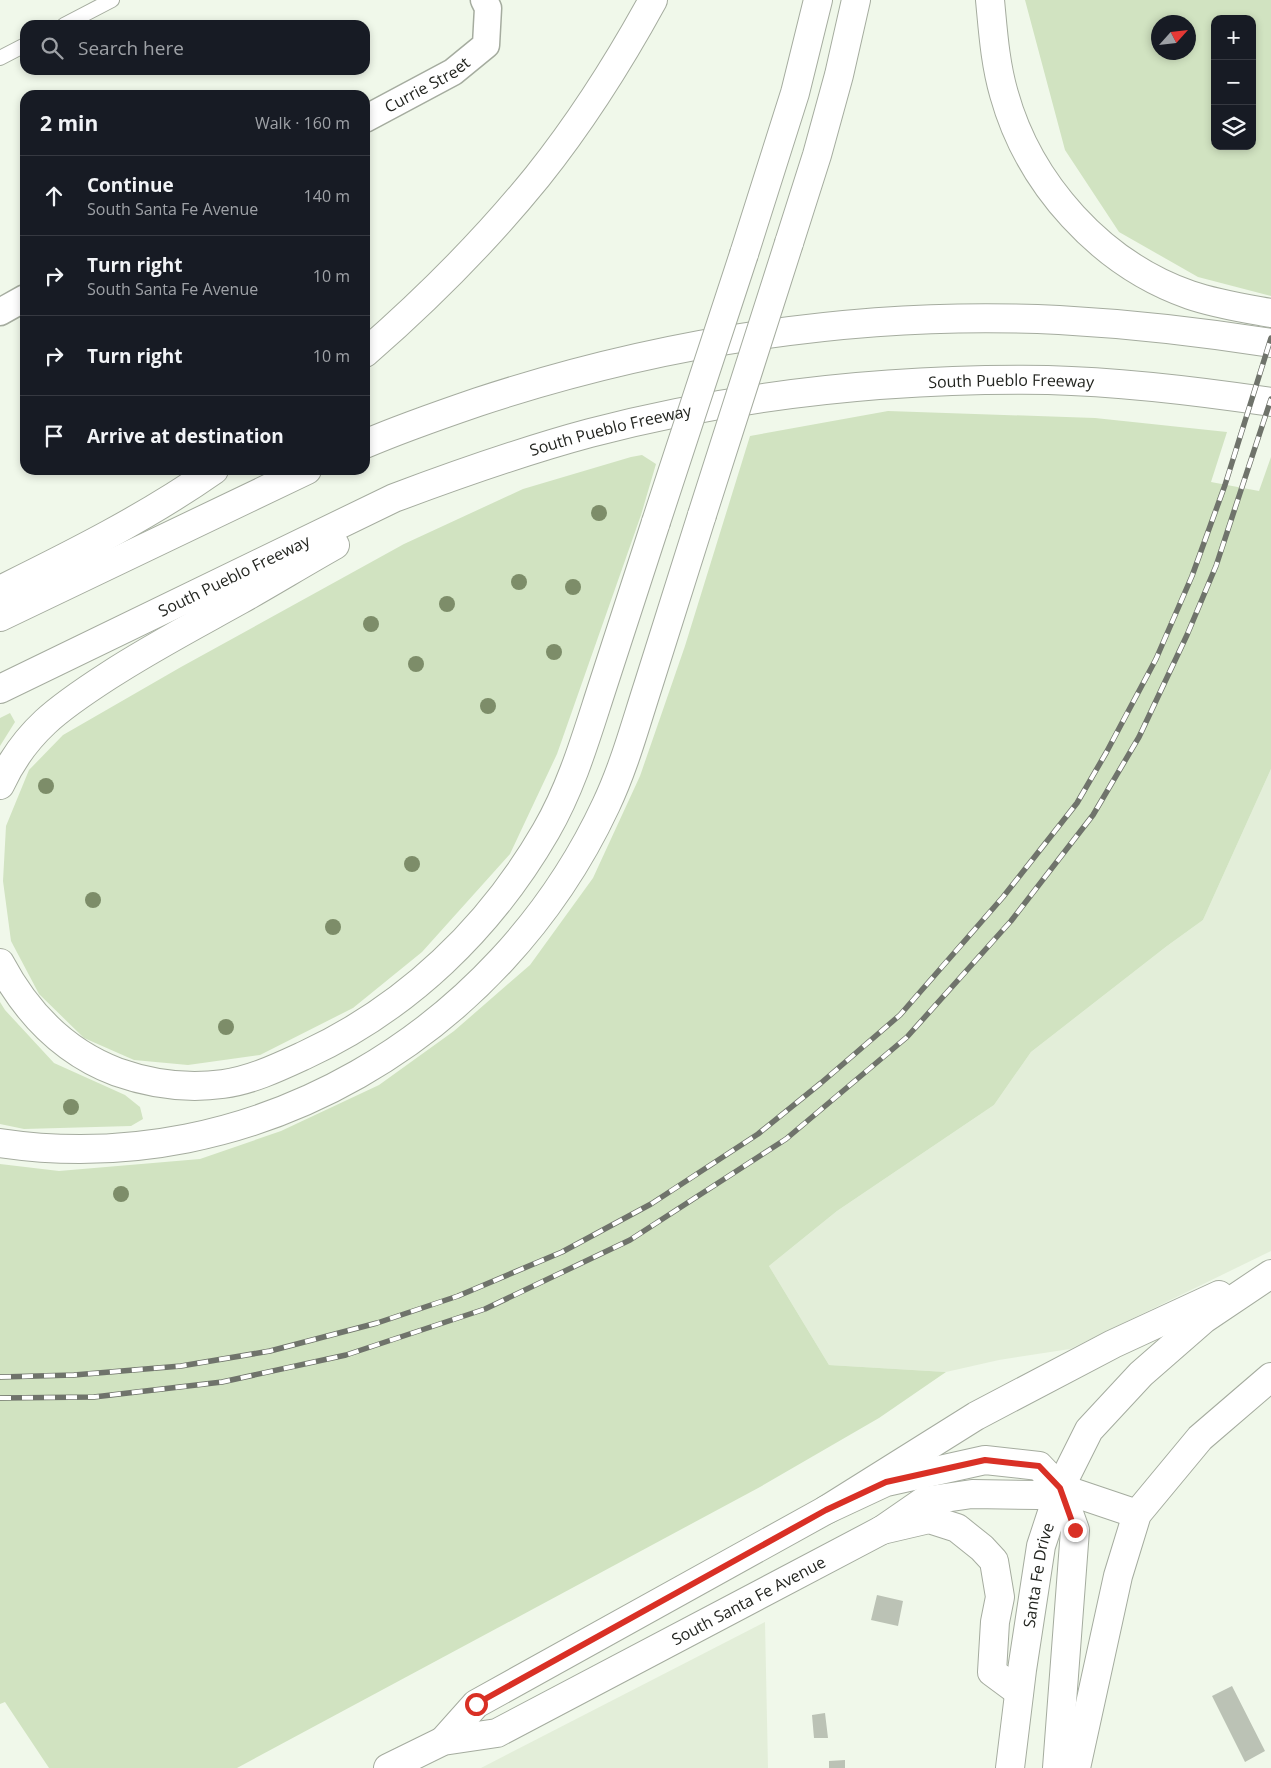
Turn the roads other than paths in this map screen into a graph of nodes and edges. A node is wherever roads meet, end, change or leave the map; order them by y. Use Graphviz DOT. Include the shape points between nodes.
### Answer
graph roads {
  1 [pos="112,0"];
  2 [pos="484,0"];
  3 [pos="653,0"];
  4 [pos="818,0"];
  5 [pos="856,0"];
  6 [pos="990,0"];
  7 [pos="74,20"];
  8 [pos="20,48"];
  9 [pos="0,58"];
  10 [pos="370,116"];
  11 [pos="20,301"];
  12 [pos="0,312"];
  13 [pos="1271,313"];
  14 [pos="1271,343"];
  15 [pos="370,348"];
  16 [pos="1271,402"];
  17 [pos="370,442"];
  18 [pos="458,474"];
  19 [pos="206,475"];
  20 [pos="297,475"];
  21 [pos="0,590"];
  22 [pos="0,617"];
  23 [pos="0,689"];
  24 [pos="0,785"];
  25 [pos="0,963"];
  26 [pos="0,1143"];
  27 [pos="1271,1274"];
  28 [pos="1271,1377"];
  29 [pos="1060,1488"];
  30 [pos="826,1510"];
  31 [pos="1136,1514"];
  32 [pos="882,1530"];
  33 [pos="1019,1692"];
  34 [pos="443,1741"];
  35 [pos="388,1768"];
  36 [pos="1010,1768"];
  37 [pos="1057,1768"];
  38 [pos="1076,1768"];
  1 -- 7 [label="lane"];
  2 -- 10 [label="street, Currie Street" via="488,8 486,45 452,72"];
  3 -- 15 [label="main road" via="602,86 537,177 441,283"];
  4 -- 25 [label="main road, bridge" via="795,93 586,743 547,830 494,908 430,973 360,1026 254,1077 224,1084 163,1084 133,1078 104,1067 53,1034 13,988"];
  5 -- 26 [label="main road, bridge" via="817,155 625,758 606,804 558,891 500,964 436,1022 359,1075 314,1098 268,1117 170,1141 69,1149"];
  6 -- 13 [label="main road" via="996,60 1014,126 1048,186 1070,214 1124,261 1155,280 1222,305"];
  8 -- 9 [label="lane"];
  11 -- 12 [label="street"];
  14 -- 17 [label="main road" via="1137,325 1057,320 951,320 818,328 660,353 586,370 442,414"];
  16 -- 18 [label="main road, South Pueblo Freeway" via="1129,384 1050,380 891,384 734,402 657,417 533,449"];
  18 -- 23 [label="main road, South Pueblo Freeway" via="394,498"];
  18 -- 24 [label="main road" via="146,651 65,704 24,744"];
  19 -- 21 [label="main road" via="138,518"];
  20 -- 22 [label="main road"];
  27 -- 29 [label="main road, Santa Fe Drive" via="1204,1319 1141,1374 1089,1430"];
  27 -- 30 [label="main road" via="1112,1344 984,1411"];
  28 -- 31 [label="main road" via="1200,1438"];
  29 -- 30 [label="main road, South Santa Fe Avenue" via="1039,1466 985,1460 886,1482"];
  29 -- 31 [label="main road, South Santa Fe Avenue"];
  29 -- 32 [label="main road, South Santa Fe Avenue" via="1038,1495 972,1494 924,1501"];
  29 -- 33 [label="main road, Santa Fe Drive" via="1041,1546"];
  29 -- 37 [label="main road" via="1075,1530"];
  30 -- 34 [label="main road, South Santa Fe Avenue" via="476,1704"];
  31 -- 38 [label="main road" via="1118,1576"];
  32 -- 33 [label="main road" via="929,1519 957,1528 994,1561 1000,1597 992,1672"];
  32 -- 34 [label="main road, South Santa Fe Avenue" via="497,1733"];
  33 -- 36 [label="main road, Santa Fe Drive"];
  34 -- 35 [label="main road, South Santa Fe Avenue"];
}
